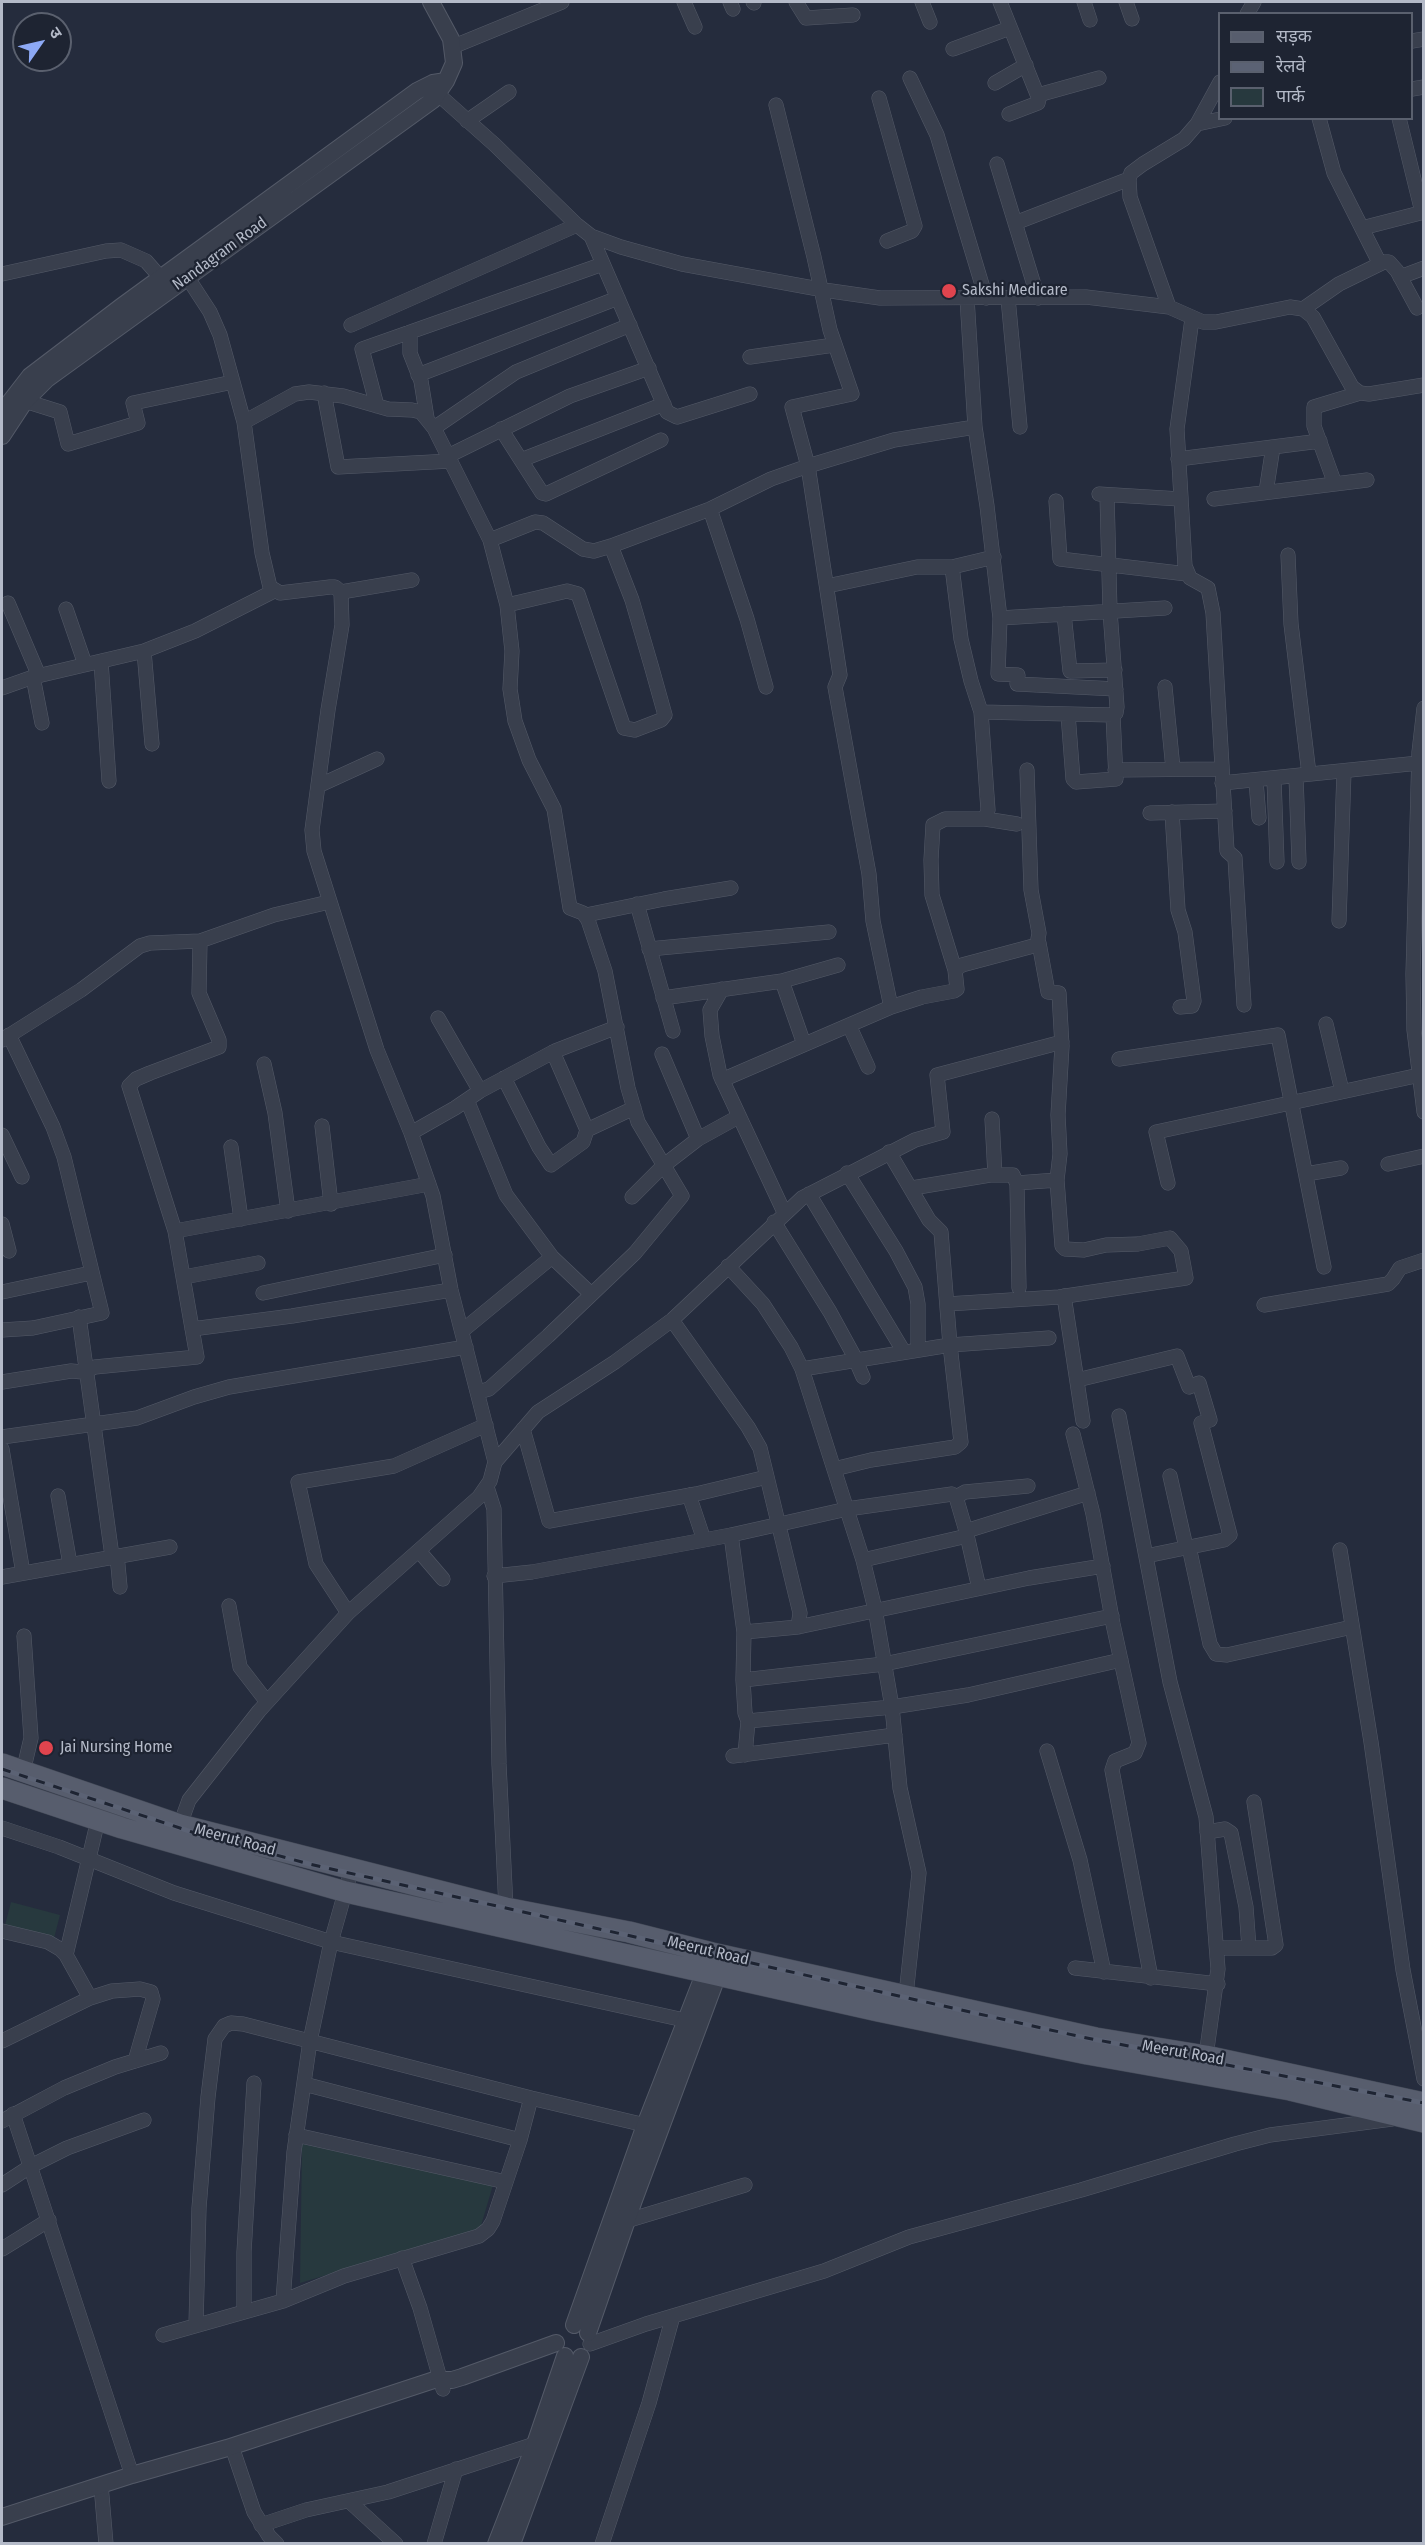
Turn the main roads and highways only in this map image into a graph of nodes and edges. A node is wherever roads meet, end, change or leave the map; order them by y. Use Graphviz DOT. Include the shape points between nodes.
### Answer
graph roads {
  1 [pos="2,1764"];
  2 [pos="2,1788"];
  3 [pos="718,1954"];
  4 [pos="711,1976"];
  5 [pos="1424,2103"];
  6 [pos="1414,2120"];
  1 -- 3 [label="main road, Meerut Road" via="180,1825 506,1908"];
  2 -- 4 [label="main road, Meerut Road" via="346,1892"];
  3 -- 4 [label="main road"];
  3 -- 5 [label="main road, Meerut Road" via="1096,2037 1206,2056"];
  4 -- 6 [label="main road, Meerut Road" via="1087,2054 1290,2090"];
}
